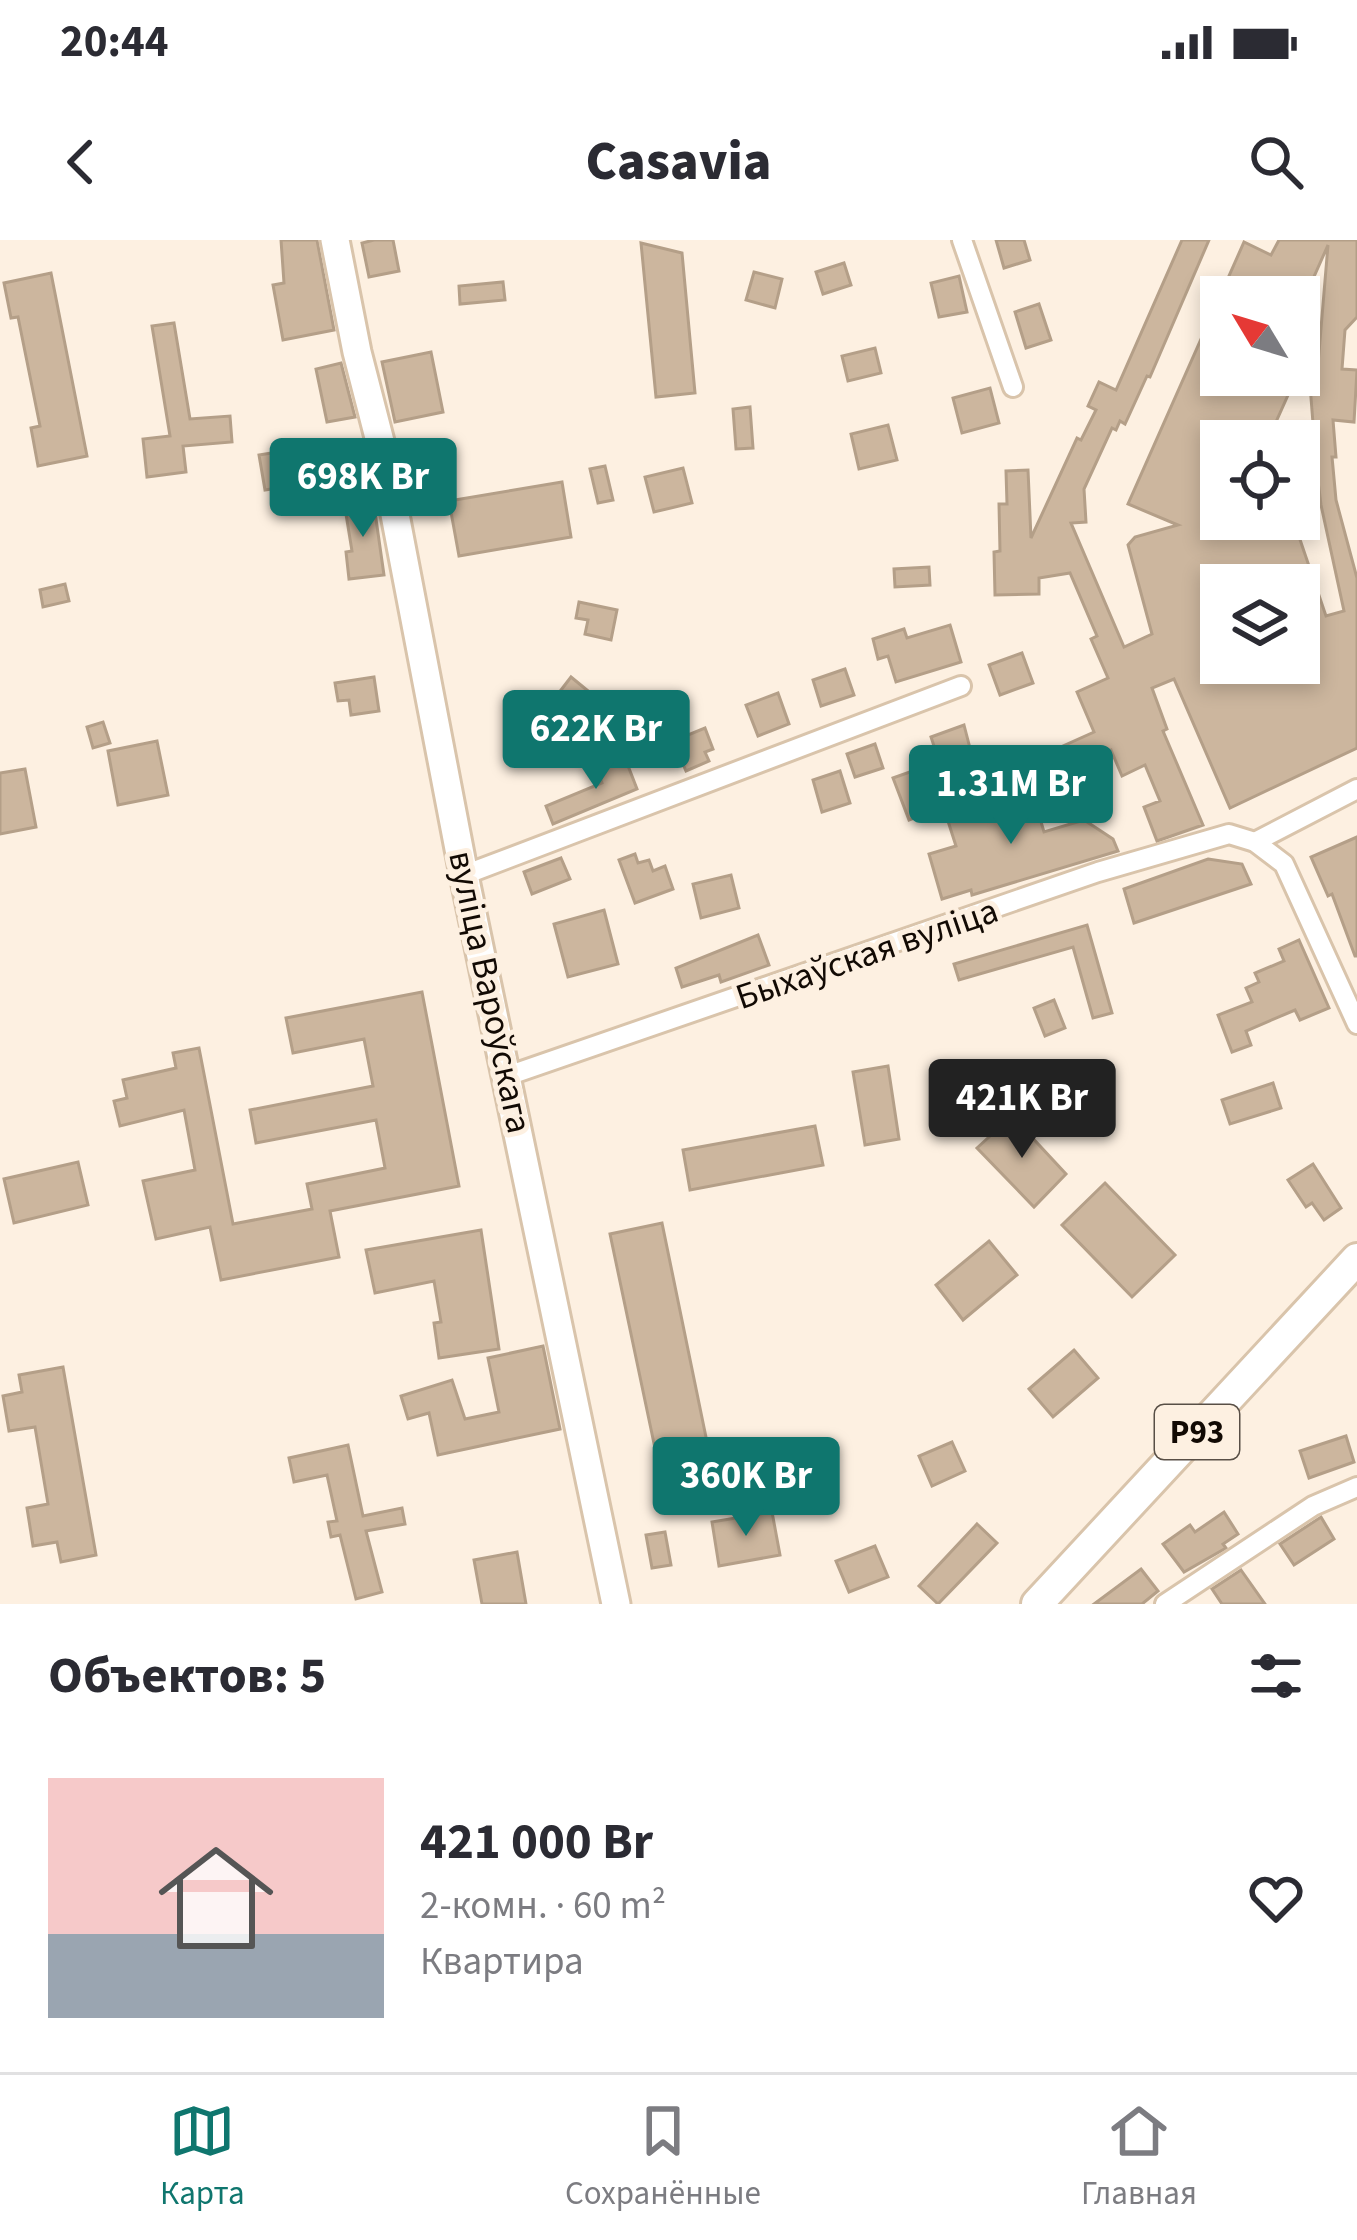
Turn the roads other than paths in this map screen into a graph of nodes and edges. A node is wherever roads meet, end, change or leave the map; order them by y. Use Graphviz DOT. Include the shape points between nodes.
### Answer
graph roads {
  1 [pos="335,240"];
  2 [pos="962,240"];
  3 [pos="1012,387"];
  4 [pos="961,686"];
  5 [pos="1357,789"];
  6 [pos="1255,842"];
  7 [pos="464,875"];
  8 [pos="1357,1024"];
  9 [pos="507,1076"];
  10 [pos="1357,1259"];
  11 [pos="1357,1487"];
  12 [pos="616,1604"];
  13 [pos="1037,1604"];
  14 [pos="1165,1604"];
  1 -- 7 [label="street, вуліца Вароўскага"];
  2 -- 3 [label="street"];
  4 -- 7 [label="street"];
  5 -- 6 [label="street, Быхаўская вуліца"];
  6 -- 8 [label="street" via="1284,864"];
  6 -- 9 [label="street, Быхаўская вуліца" via="1228,834 1098,872"];
  7 -- 9 [label="street, вуліца Вароўскага"];
  9 -- 12 [label="street, вуліца Вароўскага"];
  10 -- 13 [label="main road, Р93"];
  11 -- 14 [label="street" via="1313,1506"];
}
